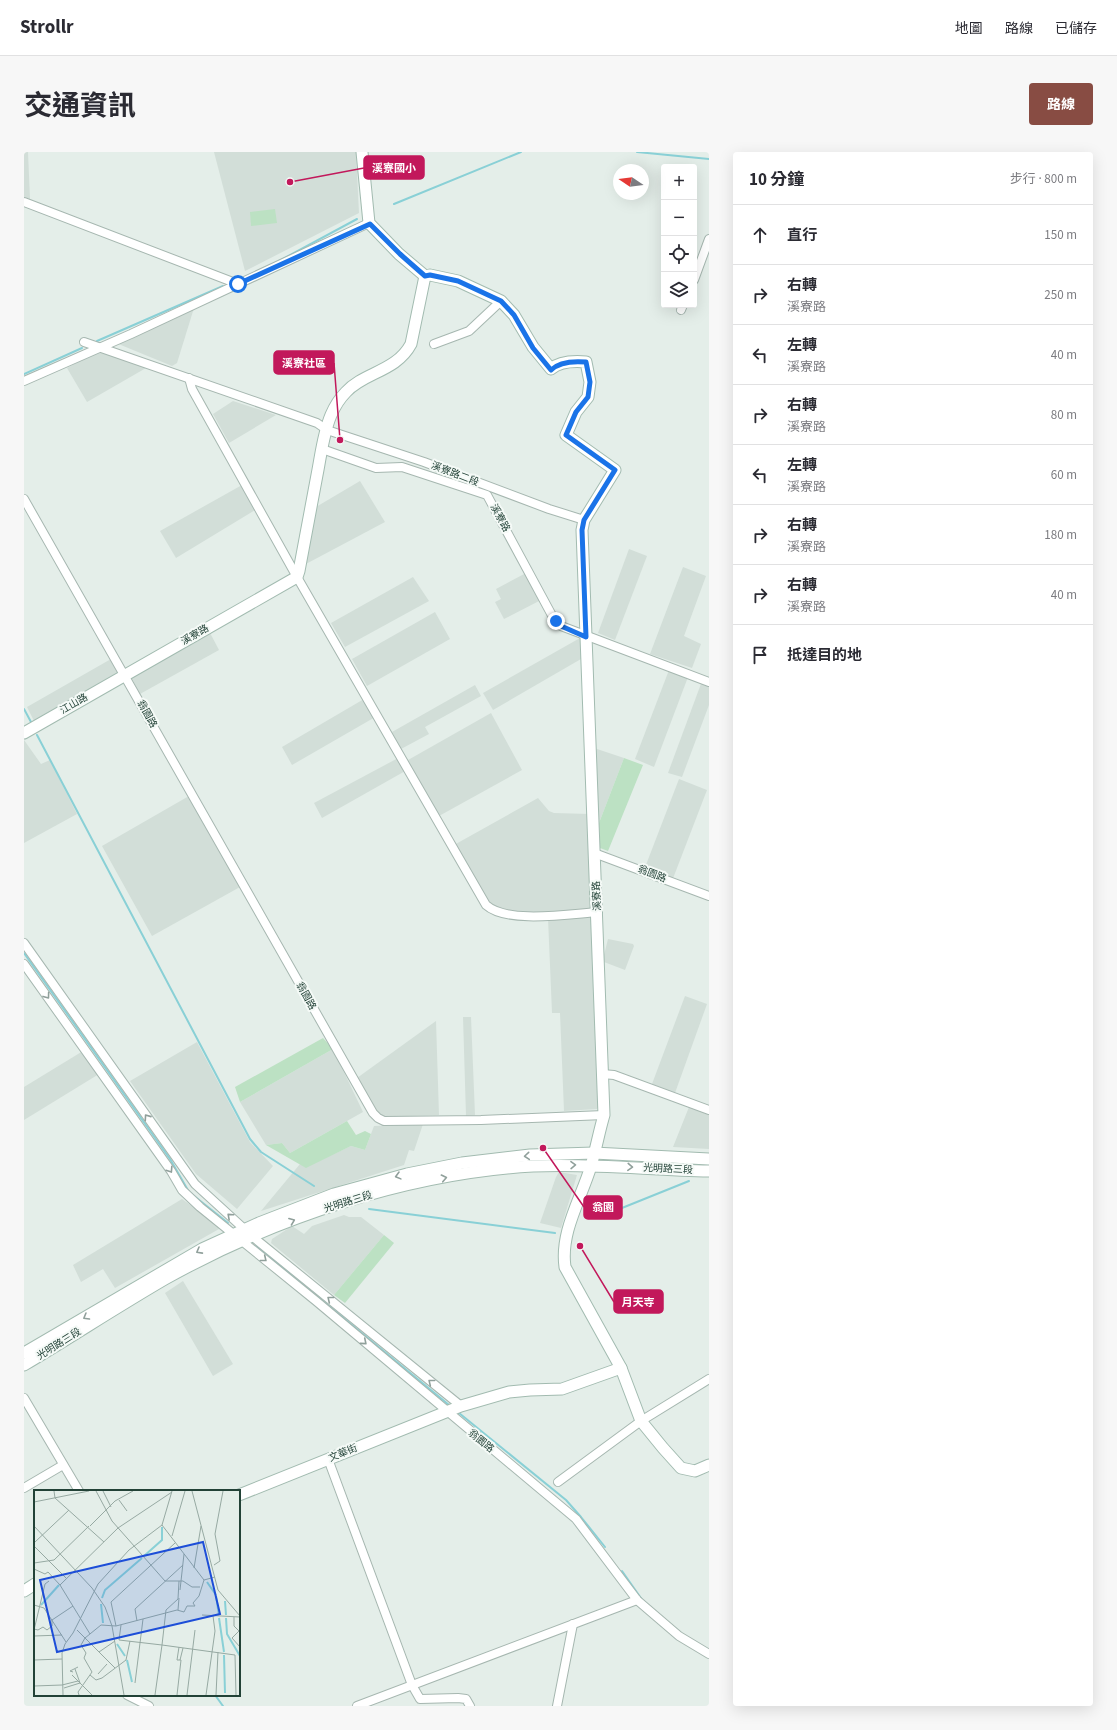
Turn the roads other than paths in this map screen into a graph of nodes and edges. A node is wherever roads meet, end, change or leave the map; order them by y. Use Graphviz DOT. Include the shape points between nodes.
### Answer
graph roads {
  1 [pos="362,152"];
  2 [pos="24,202"];
  3 [pos="370,224"];
  4 [pos="709,239"];
  5 [pos="697,272"];
  6 [pos="425,276"];
  7 [pos="238,284"];
  8 [pos="501,301"];
  9 [pos="84,342"];
  10 [pos="434,344"];
  11 [pos="99,348"];
  12 [pos="189,378"];
  13 [pos="24,381"];
  14 [pos="327,430"];
  15 [pos="322,449"];
  16 [pos="24,499"];
  17 [pos="584,520"];
  18 [pos="297,577"];
  19 [pos="586,637"];
  20 [pos="125,675"];
  21 [pos="709,682"];
  22 [pos="24,734"];
  23 [pos="594,852"];
  24 [pos="709,896"];
  25 [pos="598,912"];
  26 [pos="24,943"];
  27 [pos="24,964"];
  28 [pos="602,1074"];
  29 [pos="709,1110"];
  30 [pos="604,1115"];
  31 [pos="594,1153"];
  32 [pos="709,1159"];
  33 [pos="591,1165"];
  34 [pos="709,1171"];
  35 [pos="249,1233"];
  36 [pos="238,1238"];
  37 [pos="24,1353"];
  38 [pos="24,1365"];
  39 [pos="621,1368"];
  40 [pos="709,1379"];
  41 [pos="24,1398"];
  42 [pos="461,1406"];
  43 [pos="447,1413"];
  44 [pos="641,1421"];
  45 [pos="328,1459"];
  46 [pos="709,1465"];
  47 [pos="61,1466"];
  48 [pos="558,1482"];
  49 [pos="24,1488"];
  50 [pos="78,1490"];
  51 [pos="240,1495"];
  52 [pos="34,1585"];
  53 [pos="24,1591"];
  54 [pos="637,1600"];
  55 [pos="573,1624"];
  56 [pos="709,1654"];
  57 [pos="412,1685"];
  58 [pos="129,1696"];
  59 [pos="149,1706"];
  60 [pos="357,1706"];
  61 [pos="470,1706"];
  62 [pos="557,1706"];
  1 -- 3 [label="street"];
  2 -- 7 [label="street"];
  3 -- 6 [label="street"];
  3 -- 7 [label="street"];
  4 -- 5 [label="street"];
  6 -- 8 [label="street, 溪寮路" via="458,281"];
  6 -- 14 [label="street" via="408,350 403,357 356,383 345,392 331,414"];
  7 -- 11 [label="street"];
  8 -- 10 [label="street" via="469,331"];
  8 -- 17 [label="street, 溪寮路" via="514,315 533,348 551,370 557,364 586,362 590,382 588,397 576,412 566,435 615,470"];
  9 -- 11 [label="street, 溪寮路二段"];
  11 -- 12 [label="street, 溪寮路二段"];
  11 -- 13 [label="street"];
  12 -- 14 [label="street, 溪寮路二段" via="317,423"];
  12 -- 18 [label="street" via="192,389"];
  14 -- 15 [label="street"];
  14 -- 17 [label="street, 溪寮路二段"];
  15 -- 18 [label="street"];
  15 -- 19 [label="street, 溪寮路" via="376,468 402,467 487,495 556,621 561,626"];
  16 -- 20 [label="street"];
  17 -- 19 [label="street, 溪寮路" via="582,530"];
  18 -- 20 [label="street, 溪寮路"];
  18 -- 25 [label="street" via="486,905 500,914"];
  19 -- 21 [label="street, 溪寮路"];
  19 -- 23 [label="street, 溪寮路"];
  20 -- 22 [label="street, 江山路"];
  20 -- 30 [label="street, 翁園路" via="378,1118 384,1121 480,1120"];
  23 -- 24 [label="street, 翁園路"];
  23 -- 25 [label="street, 溪寮路"];
  25 -- 28 [label="street, 溪寮路"];
  35 -- 26 [label="street, one-way" via="195,1184"];
  27 -- 36 [label="street, 翁園路, one-way" via="167,1165 182,1190"];
  28 -- 29 [label="street" via="614,1075"];
  28 -- 30 [label="street, 溪寮路"];
  30 -- 31 [label="street, 溪寮路"];
  31 -- 32 [label="street, 光明路三段"];
  31 -- 33 [label="street, 溪寮路"];
  31 -- 35 [label="street, 光明路三段, one-way" via="530,1155 407,1174 334,1194"];
  33 -- 34 [label="street, 光明路三段, one-way"];
  35 -- 33 [label="street, 光明路三段, one-way" via="337,1204 399,1187 467,1173 532,1166"];
  33 -- 39 [label="street" via="565,1238 565,1267"];
  35 -- 36 [label="street, 光明路三段"];
  42 -- 35 [label="street, one-way"];
  36 -- 37 [label="street, 光明路三段, one-way" via="202,1249"];
  36 -- 38 [label="street, 光明路三段"];
  36 -- 43 [label="street, 翁園路, one-way"];
  39 -- 42 [label="street" via="562,1389 509,1392"];
  39 -- 44 [label="street"];
  40 -- 44 [label="street"];
  41 -- 47 [label="street"];
  42 -- 43 [label="street"];
  43 -- 45 [label="street, 文華街"];
  43 -- 54 [label="street, 翁園路" via="576,1519"];
  44 -- 46 [label="street" via="681,1468 695,1471"];
  44 -- 48 [label="street"];
  45 -- 51 [label="street, 文華街"];
  45 -- 57 [label="street"];
  47 -- 49 [label="street"];
  47 -- 50 [label="street"];
  52 -- 53 [label="street"];
  54 -- 55 [label="street"];
  54 -- 56 [label="street, 翁園路" via="679,1636"];
  55 -- 57 [label="street"];
  55 -- 62 [label="street"];
  57 -- 60 [label="street"];
  57 -- 61 [label="street" via="420,1699 466,1699"];
  58 -- 59 [label="street"];
}
